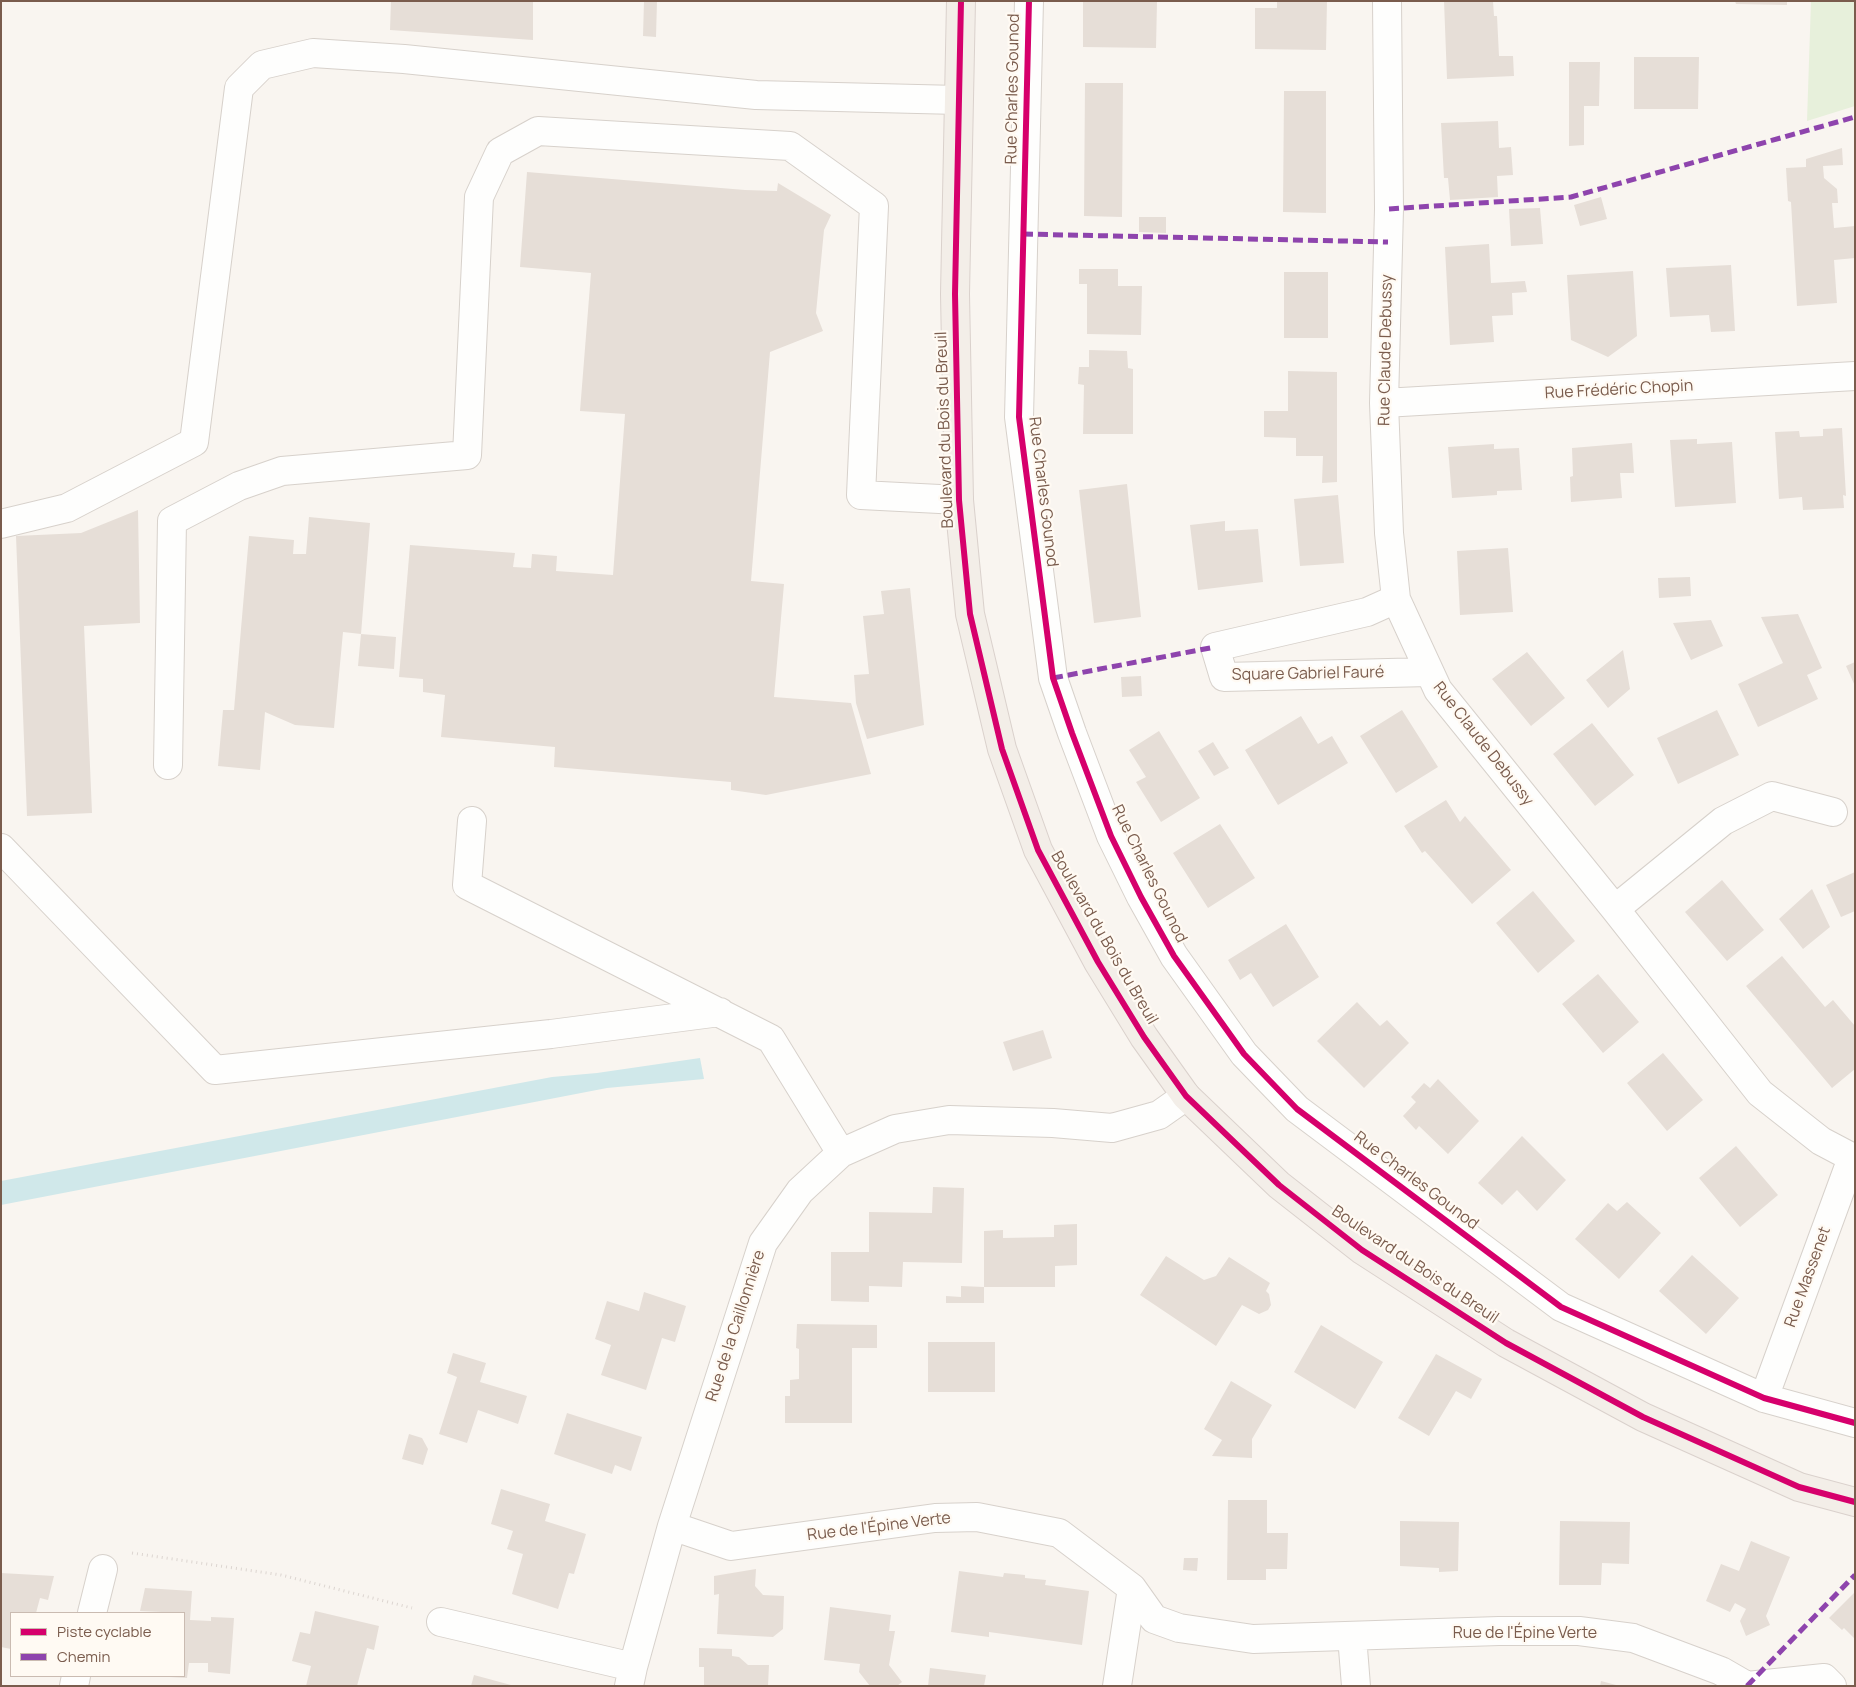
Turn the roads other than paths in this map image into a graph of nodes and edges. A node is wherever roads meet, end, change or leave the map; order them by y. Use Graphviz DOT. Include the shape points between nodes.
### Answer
graph roads {
  1 [pos="961,1"];
  2 [pos="1029,1"];
  3 [pos="1387,1"];
  4 [pos="958,100"];
  5 [pos="1855,376"];
  6 [pos="1384,403"];
  7 [pos="959,500"];
  8 [pos="1,524"];
  9 [pos="1396,599"];
  10 [pos="1429,672"];
  11 [pos="168,765"];
  12 [pos="1832,812"];
  13 [pos="472,821"];
  14 [pos="1,848"];
  15 [pos="1615,910"];
  16 [pos="720,1012"];
  17 [pos="1186,1096"];
  18 [pos="841,1153"];
  19 [pos="1853,1158"];
  20 [pos="1764,1398"];
  21 [pos="1855,1423"];
  22 [pos="1855,1502"];
  23 [pos="672,1526"];
  24 [pos="103,1569"];
  25 [pos="1132,1588"];
  26 [pos="92,1612"];
  27 [pos="441,1622"];
  28 [pos="1352,1636"];
  29 [pos="631,1676"];
  30 [pos="1117,1686"];
  31 [pos="1356,1686"];
  32 [pos="1747,1686"];
  33 [pos="1832,1686"];
  1 -- 4 [label="main road, Boulevard du Bois du Breuil"];
  2 -- 20 [label="street, Rue Charles Gounod" via="1019,417 1053,678 1111,836 1140,897 1174,956 1244,1054 1297,1109 1561,1307"];
  3 -- 6 [label="street, Rue Claude Debussy" via="1389,209"];
  4 -- 7 [label="main road, Boulevard du Bois du Breuil" via="955,294"];
  4 -- 8 [label="street" via="756,95 404,59 314,53 262,65 239,88 194,442 67,508"];
  5 -- 6 [label="street, Rue Frédéric Chopin"];
  6 -- 9 [label="street, Rue Claude Debussy" via="1389,533"];
  7 -- 11 [label="street" via="861,495 874,206 790,146 538,131 500,152 478,197 467,455 282,471 239,486 172,521"];
  7 -- 17 [label="main road, Boulevard du Bois du Breuil" via="970,614 1002,749 1038,850 1098,962 1144,1037"];
  9 -- 10 [label="street, Rue Claude Debussy"];
  9 -- 10 [label="street, Square Gabriel Fauré" via="1367,612 1215,647 1224,677"];
  10 -- 15 [label="street, Rue Claude Debussy" via="1438,690"];
  12 -- 15 [label="street" via="1772,796 1723,821"];
  13 -- 16 [label="street" via="467,885"];
  14 -- 16 [label="street" via="215,1070 551,1034"];
  15 -- 19 [label="street, Rue Claude Debussy" via="1760,1093 1821,1141"];
  16 -- 18 [label="street" via="771,1039"];
  17 -- 18 [label="street, Rue de la Caillonnière" via="1158,1115 1112,1128 949,1120 895,1129"];
  17 -- 22 [label="main road, Boulevard du Bois du Breuil" via="1279,1185 1362,1250 1506,1343 1643,1417 1799,1487"];
  18 -- 23 [label="street, Rue de la Caillonnière" via="800,1190 763,1243"];
  19 -- 20 [label="street, Rue Massenet"];
  20 -- 21 [label="street, Rue Charles Gounod"];
  23 -- 25 [label="street, Rue de l'Épine Verte" via="731,1546 919,1520 977,1517 1058,1533"];
  23 -- 29 [label="street, Rue de la Caillonnière"];
  24 -- 26 [label="street"];
  25 -- 28 [label="street, Rue de l'Épine Verte" via="1154,1619 1179,1628 1253,1639"];
  25 -- 30 [label="street"];
  27 -- 29 [label="street, Rue de la Caillonnière"];
  28 -- 31 [label="street"];
  28 -- 32 [label="street, Rue de l'Épine Verte" via="1579,1631 1633,1638 1721,1671"];
  32 -- 33 [label="street, Rue de l'Épine Verte" via="1824,1678"];
}
